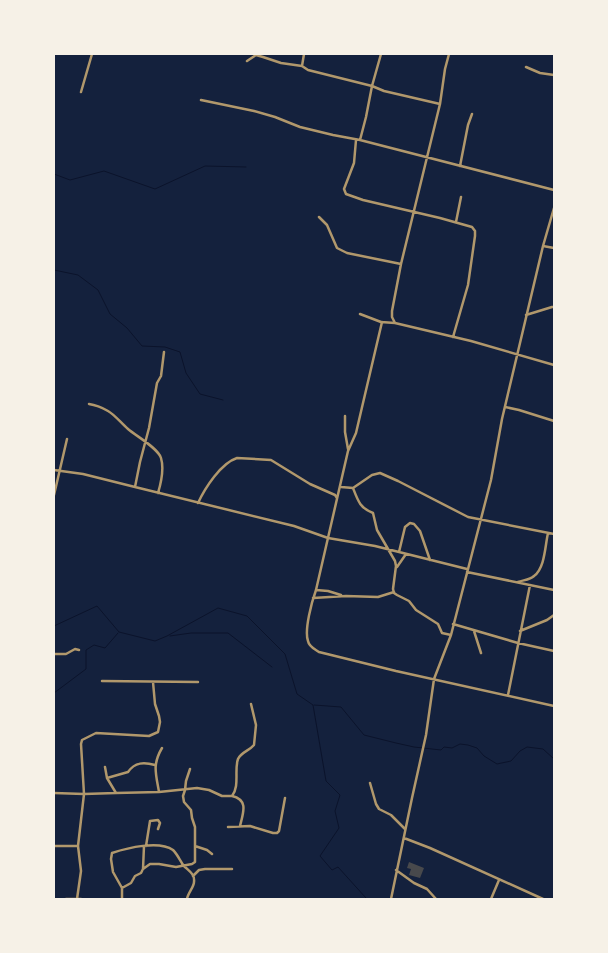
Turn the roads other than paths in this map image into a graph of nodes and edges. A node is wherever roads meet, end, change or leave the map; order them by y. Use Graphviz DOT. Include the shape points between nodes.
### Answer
graph roads {
  1 [pos="92,54"];
  2 [pos="304,54"];
  3 [pos="381,54"];
  4 [pos="449,54"];
  5 [pos="247,61"];
  6 [pos="302,66"];
  7 [pos="526,66"];
  8 [pos="554,75"];
  9 [pos="372,86"];
  10 [pos="81,92"];
  11 [pos="201,100"];
  12 [pos="440,104"];
  13 [pos="472,114"];
  14 [pos="358,140"];
  15 [pos="427,157"];
  16 [pos="460,166"];
  17 [pos="554,190"];
  18 [pos="461,197"];
  19 [pos="554,208"];
  20 [pos="413,212"];
  21 [pos="319,218"];
  22 [pos="456,222"];
  23 [pos="543,246"];
  24 [pos="554,248"];
  25 [pos="401,264"];
  26 [pos="554,307"];
  27 [pos="360,314"];
  28 [pos="526,315"];
  29 [pos="382,322"];
  30 [pos="395,324"];
  31 [pos="453,337"];
  32 [pos="164,352"];
  33 [pos="517,353"];
  34 [pos="554,365"];
  35 [pos="89,404"];
  36 [pos="505,407"];
  37 [pos="345,416"];
  38 [pos="554,421"];
  39 [pos="67,440"];
  40 [pos="146,442"];
  41 [pos="348,451"];
  42 [pos="54,470"];
  43 [pos="59,471"];
  44 [pos="340,486"];
  45 [pos="135,487"];
  46 [pos="353,488"];
  47 [pos="158,493"];
  48 [pos="54,495"];
  49 [pos="338,498"];
  50 [pos="198,503"];
  51 [pos="480,520"];
  52 [pos="548,533"];
  53 [pos="554,534"];
  54 [pos="328,538"];
  55 [pos="388,550"];
  56 [pos="400,552"];
  57 [pos="406,554"];
  58 [pos="430,560"];
  59 [pos="395,570"];
  60 [pos="467,570"];
  61 [pos="517,582"];
  62 [pos="530,585"];
  63 [pos="316,590"];
  64 [pos="554,590"];
  65 [pos="394,592"];
  66 [pos="346,596"];
  67 [pos="313,598"];
  68 [pos="554,615"];
  69 [pos="454,624"];
  70 [pos="473,630"];
  71 [pos="520,632"];
  72 [pos="451,635"];
  73 [pos="518,643"];
  74 [pos="79,650"];
  75 [pos="554,651"];
  76 [pos="481,653"];
  77 [pos="54,654"];
  78 [pos="434,679"];
  79 [pos="102,682"];
  80 [pos="153,682"];
  81 [pos="198,682"];
  82 [pos="508,695"];
  83 [pos="251,704"];
  84 [pos="554,706"];
  85 [pos="162,748"];
  86 [pos="155,765"];
  87 [pos="105,767"];
  88 [pos="190,769"];
  89 [pos="107,778"];
  90 [pos="370,784"];
  91 [pos="185,790"];
  92 [pos="159,792"];
  93 [pos="54,793"];
  94 [pos="116,793"];
  95 [pos="84,794"];
  96 [pos="232,796"];
  97 [pos="285,798"];
  98 [pos="240,826"];
  99 [pos="228,827"];
  100 [pos="158,829"];
  101 [pos="405,829"];
  102 [pos="404,838"];
  103 [pos="54,846"];
  104 [pos="78,846"];
  105 [pos="145,846"];
  106 [pos="195,846"];
  107 [pos="212,854"];
  108 [pos="184,866"];
  109 [pos="144,869"];
  110 [pos="232,869"];
  111 [pos="396,870"];
  112 [pos="193,876"];
  113 [pos="499,880"];
  114 [pos="122,888"];
  115 [pos="66,899"];
  116 [pos="77,899"];
  117 [pos="81,899"];
  118 [pos="122,899"];
  119 [pos="187,899"];
  120 [pos="391,899"];
  121 [pos="436,899"];
  122 [pos="491,899"];
  123 [pos="543,899"];
  1 -- 10 [label="street"];
  2 -- 6 [label="street"];
  3 -- 9 [label="street"];
  4 -- 12 [label="street"];
  5 -- 6 [label="street" via="256,56"];
  6 -- 9 [label="street"];
  7 -- 8 [label="street"];
  9 -- 12 [label="street"];
  9 -- 14 [label="street"];
  11 -- 14 [label="street"];
  12 -- 15 [label="street"];
  13 -- 16 [label="street"];
  14 -- 15 [label="street"];
  14 -- 20 [label="street" via="344,192"];
  15 -- 16 [label="street"];
  15 -- 20 [label="street"];
  16 -- 17 [label="street"];
  18 -- 22 [label="street"];
  19 -- 23 [label="street"];
  20 -- 22 [label="street"];
  20 -- 25 [label="street"];
  21 -- 25 [label="street" via="327,225 337,248"];
  22 -- 31 [label="street" via="472,227 476,236 468,285"];
  23 -- 24 [label="street"];
  23 -- 28 [label="street"];
  25 -- 30 [label="street" via="392,311"];
  26 -- 28 [label="street"];
  27 -- 29 [label="street"];
  28 -- 33 [label="street"];
  29 -- 30 [label="street"];
  29 -- 41 [label="street" via="364,404"];
  30 -- 31 [label="street"];
  31 -- 33 [label="street"];
  32 -- 40 [label="street"];
  33 -- 34 [label="street"];
  33 -- 36 [label="street"];
  35 -- 40 [label="street" via="111,413"];
  36 -- 38 [label="street"];
  36 -- 51 [label="street"];
  37 -- 41 [label="street"];
  39 -- 43 [label="street"];
  40 -- 45 [label="street"];
  40 -- 47 [label="street" via="161,458"];
  41 -- 44 [label="street"];
  42 -- 43 [label="street"];
  43 -- 45 [label="street"];
  43 -- 48 [label="street"];
  44 -- 46 [label="street"];
  44 -- 49 [label="street"];
  45 -- 47 [label="street"];
  46 -- 51 [label="street" via="380,473 462,515"];
  46 -- 55 [label="street" via="359,505 373,513 377,530"];
  47 -- 50 [label="street"];
  49 -- 50 [label="street" via="271,460 237,458 217,473"];
  49 -- 54 [label="street"];
  50 -- 54 [label="street" via="294,526"];
  51 -- 52 [label="street"];
  51 -- 60 [label="street"];
  52 -- 53 [label="street"];
  52 -- 61 [label="street" via="541,568 534,576"];
  54 -- 55 [label="street"];
  54 -- 63 [label="street"];
  55 -- 56 [label="street"];
  55 -- 59 [label="street" via="396,564"];
  56 -- 57 [label="street"];
  56 -- 58 [label="street" via="405,527 414,524 420,531"];
  57 -- 58 [label="street"];
  57 -- 59 [label="street"];
  58 -- 60 [label="street"];
  59 -- 65 [label="street"];
  60 -- 61 [label="street"];
  60 -- 69 [label="street"];
  61 -- 62 [label="street"];
  62 -- 64 [label="street"];
  62 -- 71 [label="street"];
  63 -- 66 [label="street"];
  63 -- 67 [label="street"];
  65 -- 66 [label="street" via="378,597"];
  65 -- 72 [label="street" via="438,624 442,633"];
  66 -- 67 [label="street"];
  67 -- 78 [label="street" via="307,636 314,649"];
  68 -- 71 [label="street"];
  69 -- 70 [label="street"];
  69 -- 72 [label="street"];
  70 -- 73 [label="street"];
  70 -- 76 [label="street"];
  71 -- 73 [label="street"];
  72 -- 78 [label="street"];
  73 -- 75 [label="street"];
  73 -- 82 [label="street"];
  74 -- 77 [label="street"];
  78 -- 82 [label="street"];
  78 -- 101 [label="street" via="423,753"];
  79 -- 80 [label="street"];
  80 -- 81 [label="street"];
  80 -- 95 [label="street" via="160,722 158,732 149,736 96,733 82,740"];
  82 -- 84 [label="street"];
  83 -- 96 [label="street" via="256,725 254,745 239,757"];
  85 -- 86 [label="street"];
  86 -- 89 [label="street" via="140,764 128,772"];
  86 -- 92 [label="street"];
  87 -- 89 [label="street"];
  88 -- 91 [label="street"];
  89 -- 94 [label="street"];
  90 -- 101 [label="street" via="379,808"];
  91 -- 92 [label="street"];
  91 -- 96 [label="street" via="197,788"];
  91 -- 106 [label="street" via="184,802 191,810 195,827"];
  92 -- 94 [label="street"];
  93 -- 95 [label="street"];
  94 -- 95 [label="street"];
  95 -- 104 [label="street"];
  96 -- 98 [label="street" via="243,804"];
  97 -- 98 [label="street" via="278,833"];
  98 -- 99 [label="street"];
  100 -- 105 [label="street" via="160,822 150,821"];
  101 -- 102 [label="street"];
  102 -- 111 [label="street"];
  102 -- 113 [label="street"];
  103 -- 104 [label="street"];
  104 -- 116 [label="street" via="81,871"];
  105 -- 108 [label="street" via="168,847"];
  105 -- 109 [label="street"];
  105 -- 114 [label="street" via="112,854 113,872"];
  106 -- 107 [label="street"];
  106 -- 108 [label="street" via="195,862"];
  108 -- 109 [label="street" via="154,863"];
  108 -- 112 [label="street"];
  109 -- 114 [label="street"];
  110 -- 112 [label="street" via="199,870"];
  111 -- 120 [label="street"];
  111 -- 121 [label="street" via="427,889"];
  112 -- 119 [label="street" via="194,884"];
  113 -- 122 [label="street"];
  113 -- 123 [label="street"];
  114 -- 118 [label="street"];
  115 -- 116 [label="street"];
  116 -- 117 [label="street"];
}
